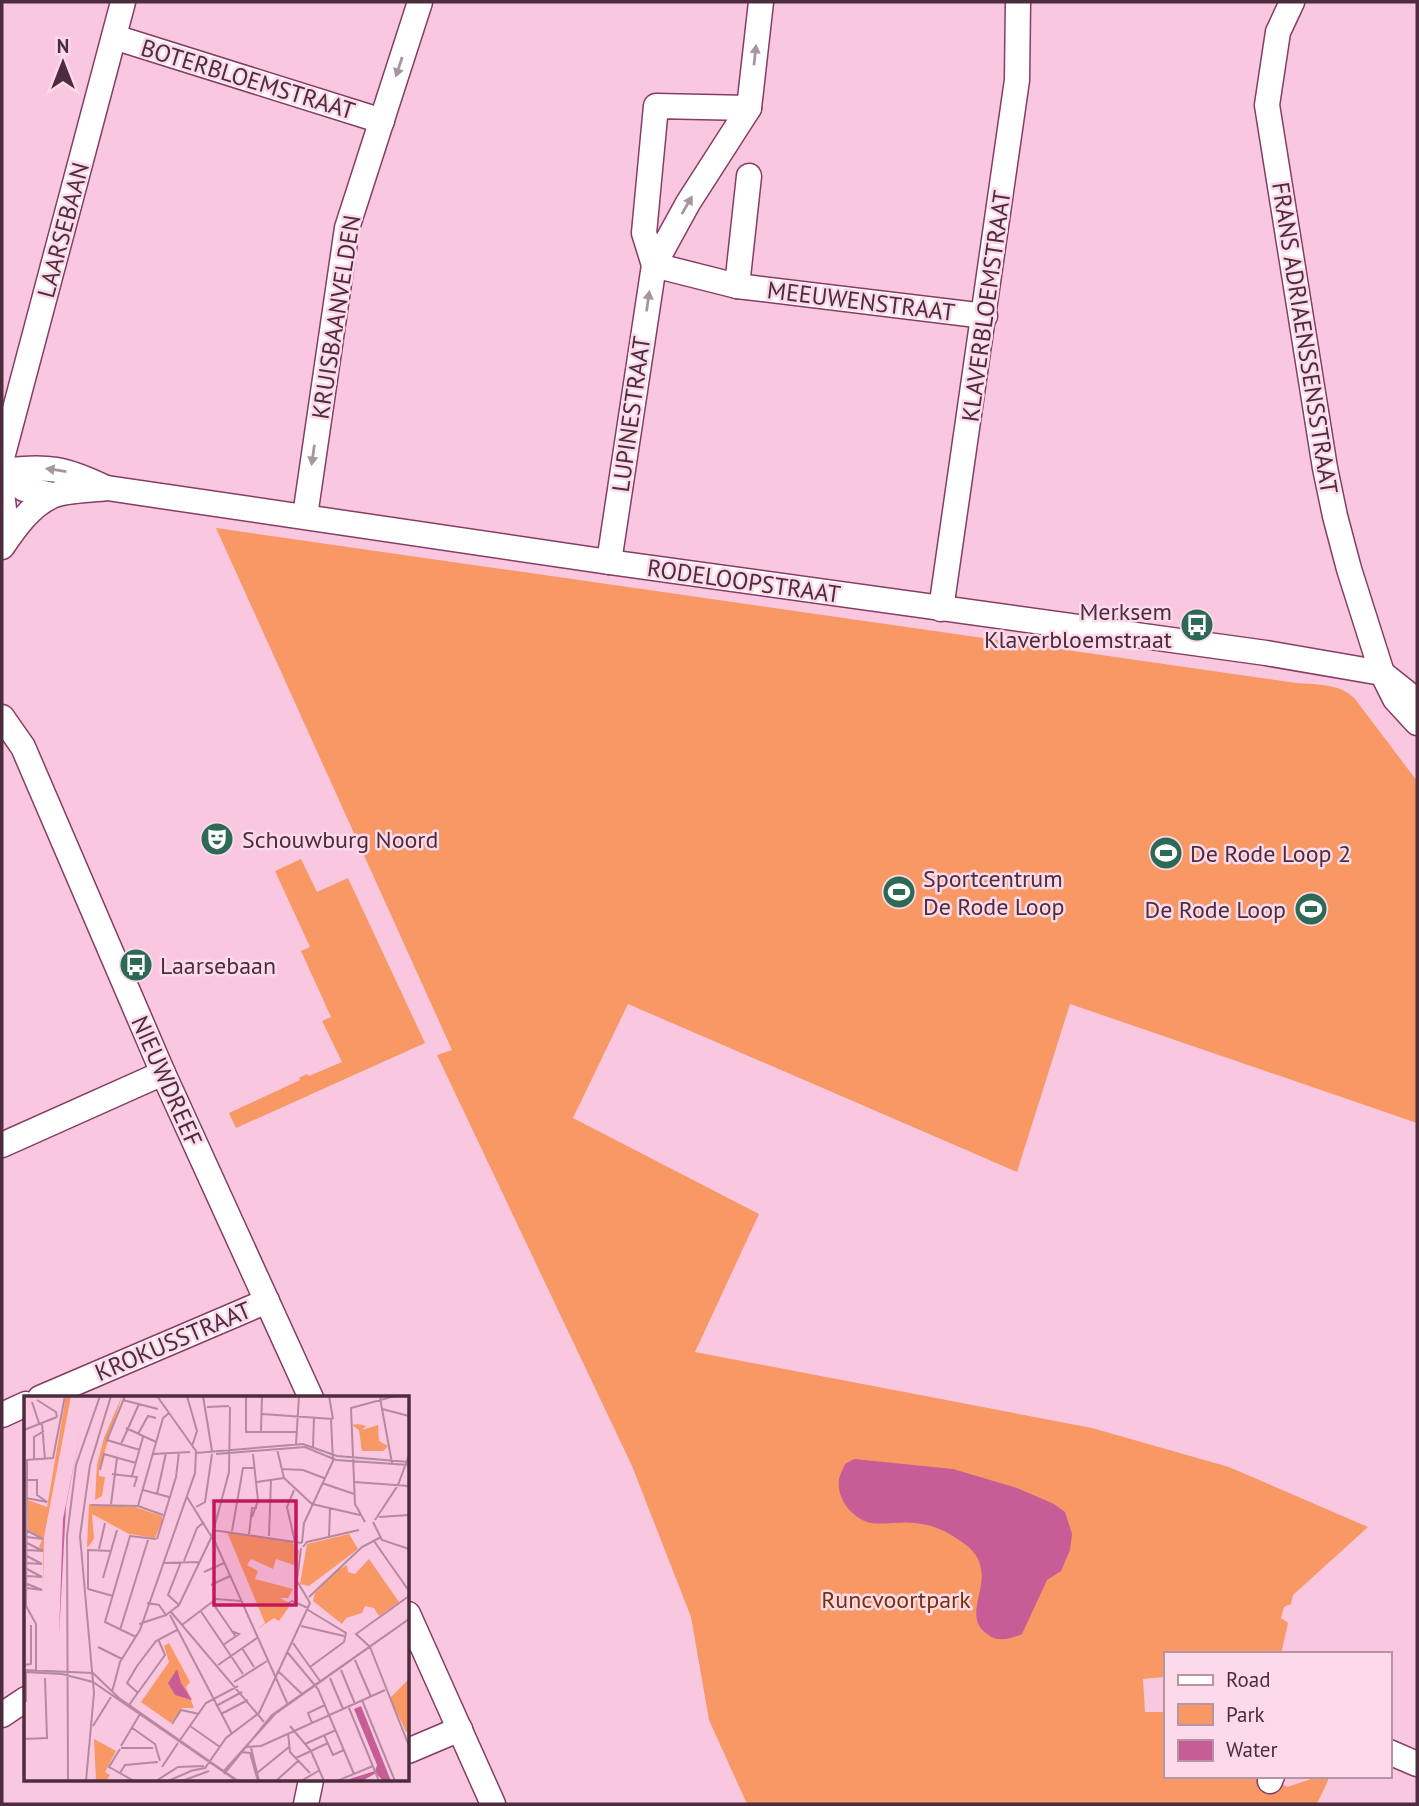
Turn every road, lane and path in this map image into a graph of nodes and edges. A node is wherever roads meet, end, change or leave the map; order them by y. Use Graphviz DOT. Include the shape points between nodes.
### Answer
graph roads {
  1 [pos="123,2"];
  2 [pos="420,2"];
  3 [pos="761,2"];
  4 [pos="1018,2"];
  5 [pos="1292,2"];
  6 [pos="114,37"];
  7 [pos="750,108"];
  8 [pos="382,121"];
  9 [pos="749,176"];
  10 [pos="654,265"];
  11 [pos="737,286"];
  12 [pos="985,316"];
  13 [pos="2,458"];
  14 [pos="2,472"];
  15 [pos="107,488"];
  16 [pos="2,492"];
  17 [pos="53,495"];
  18 [pos="304,516"];
  19 [pos="2,518"];
  20 [pos="2,547"];
  21 [pos="609,562"];
  22 [pos="941,609"];
  23 [pos="1382,673"];
  24 [pos="1417,701"];
  25 [pos="3,723"];
  26 [pos="1417,723"];
  27 [pos="163,1073"];
  28 [pos="2,1145"];
  29 [pos="267,1301"];
  30 [pos="45,1396"];
  31 [pos="310,1396"];
  32 [pos="24,1405"];
  33 [pos="2,1415"];
  34 [pos="410,1618"];
  35 [pos="24,1700"];
  36 [pos="2,1715"];
  37 [pos="460,1729"];
  38 [pos="410,1750"];
  39 [pos="1391,1753"];
  40 [pos="1417,1764"];
  41 [pos="311,1782"];
  42 [pos="306,1804"];
  43 [pos="493,1804"];
  1 -- 6 [label="street, LAARSEBAAN"];
  2 -- 8 [label="street, KRUISBAANVELDEN, one-way"];
  7 -- 3 [label="street, one-way"];
  4 -- 12 [label="street, KLAVERBLOEMSTRAAT" via="1017,80"];
  5 -- 23 [label="street, FRANS ADRIAENSSENSSTRAAT" via="1278,32 1267,105 1334,511"];
  6 -- 8 [label="street, BOTERBLOEMSTRAAT"];
  6 -- 13 [label="street, LAARSEBAAN"];
  10 -- 7 [label="street, one-way"];
  7 -- 10 [label="street" via="656,107 644,233"];
  8 -- 18 [label="street, KRUISBAANVELDEN, one-way" via="347,228"];
  9 -- 11 [label="street"];
  10 -- 11 [label="street, MEEUWENSTRAAT"];
  21 -- 10 [label="street, LUPINESTRAAT, one-way"];
  11 -- 12 [label="street, MEEUWENSTRAAT"];
  12 -- 22 [label="street, KLAVERBLOEMSTRAAT"];
  15 -- 14 [label="street, RODELOOPSTRAAT, one-way" via="76,473 36,467"];
  14 -- 17 [label="street, RODELOOPSTRAAT" via="24,489"];
  15 -- 17 [label="street, RODELOOPSTRAAT"];
  15 -- 18 [label="street, RODELOOPSTRAAT"];
  16 -- 19 [label="street"];
  17 -- 20 [label="street" via="34,508"];
  18 -- 21 [label="street, RODELOOPSTRAAT"];
  21 -- 22 [label="street, RODELOOPSTRAAT"];
  22 -- 23 [label="street, RODELOOPSTRAAT"];
  23 -- 24 [label="street"];
  23 -- 26 [label="street, FRANS ADRIAENSSENSSTRAAT" via="1395,699"];
  25 -- 27 [label="street, NIEUWDREEF" via="23,747"];
  27 -- 28 [label="street"];
  27 -- 29 [label="street, NIEUWDREEF"];
  29 -- 30 [label="street, KROKUSSTRAAT"];
  29 -- 31 [label="street, NIEUWDREEF"];
  32 -- 33 [label="street"];
  34 -- 37 [label="street"];
  35 -- 36 [label="street"];
  37 -- 38 [label="street"];
  37 -- 43 [label="street"];
  39 -- 40 [label="street"];
  41 -- 42 [label="street"];
}
